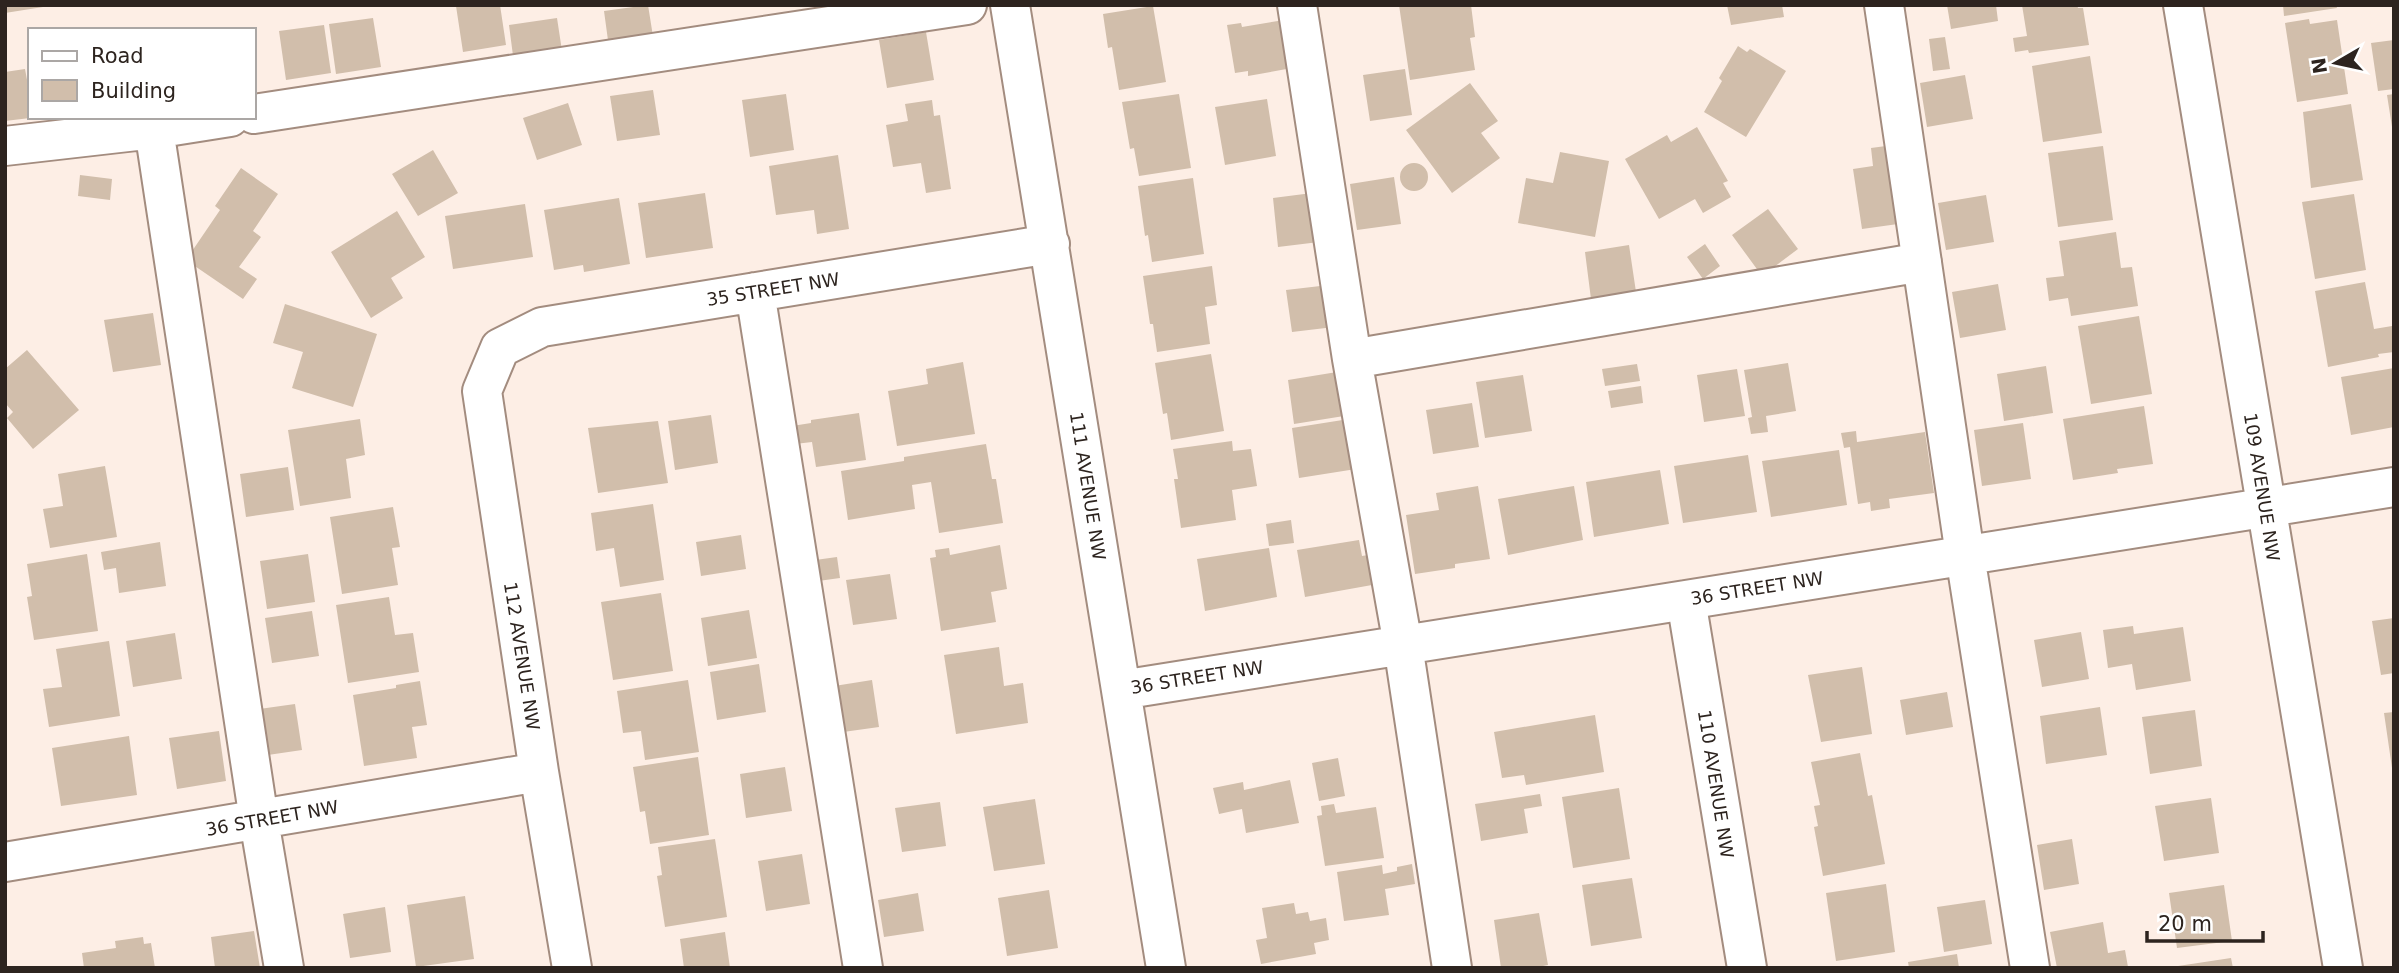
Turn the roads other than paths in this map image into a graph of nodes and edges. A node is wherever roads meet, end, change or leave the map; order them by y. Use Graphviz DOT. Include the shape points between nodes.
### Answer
graph roads {
  1 [pos="967,5"];
  2 [pos="1010,5"];
  3 [pos="1297,5"];
  4 [pos="1884,5"];
  5 [pos="2183,5"];
  6 [pos="256,114"];
  7 [pos="217,119"];
  8 [pos="154,129"];
  9 [pos="5,146"];
  10 [pos="1050,244"];
  11 [pos="1922,262"];
  12 [pos="755,292"];
  13 [pos="500,348"];
  14 [pos="1352,359"];
  15 [pos="2394,487"];
  16 [pos="2266,507"];
  17 [pos="1965,555"];
  18 [pos="1686,600"];
  19 [pos="1404,645"];
  20 [pos="1121,690"];
  21 [pos="539,772"];
  22 [pos="259,820"];
  23 [pos="5,862"];
  24 [pos="284,968"];
  25 [pos="572,968"];
  26 [pos="863,968"];
  27 [pos="1166,968"];
  28 [pos="1452,968"];
  29 [pos="1747,968"];
  30 [pos="2030,968"];
  31 [pos="2343,968"];
  1 -- 6 [label="street"];
  2 -- 10 [label="street, 111 AVENUE NW"];
  3 -- 14 [label="street"];
  4 -- 11 [label="street"];
  5 -- 16 [label="street, 109 AVENUE NW"];
  7 -- 8 [label="street"];
  8 -- 9 [label="street"];
  8 -- 22 [label="street"];
  10 -- 12 [label="street, 35 STREET NW"];
  10 -- 20 [label="street, 111 AVENUE NW"];
  11 -- 14 [label="street"];
  11 -- 17 [label="street"];
  12 -- 13 [label="street, 35 STREET NW" via="542,327"];
  12 -- 26 [label="street"];
  13 -- 21 [label="street, 112 AVENUE NW" via="482,391"];
  14 -- 19 [label="street"];
  15 -- 16 [label="street, 36 STREET NW"];
  16 -- 17 [label="street, 36 STREET NW"];
  16 -- 31 [label="street, 109 AVENUE NW"];
  17 -- 18 [label="street, 36 STREET NW"];
  17 -- 30 [label="street"];
  18 -- 19 [label="street, 36 STREET NW"];
  18 -- 29 [label="street, 110 AVENUE NW"];
  19 -- 20 [label="street, 36 STREET NW"];
  19 -- 28 [label="street"];
  20 -- 27 [label="street, 111 AVENUE NW"];
  21 -- 22 [label="street, 36 STREET NW"];
  21 -- 25 [label="street, 112 AVENUE NW"];
  22 -- 23 [label="street, 36 STREET NW"];
  22 -- 24 [label="street"];
}
